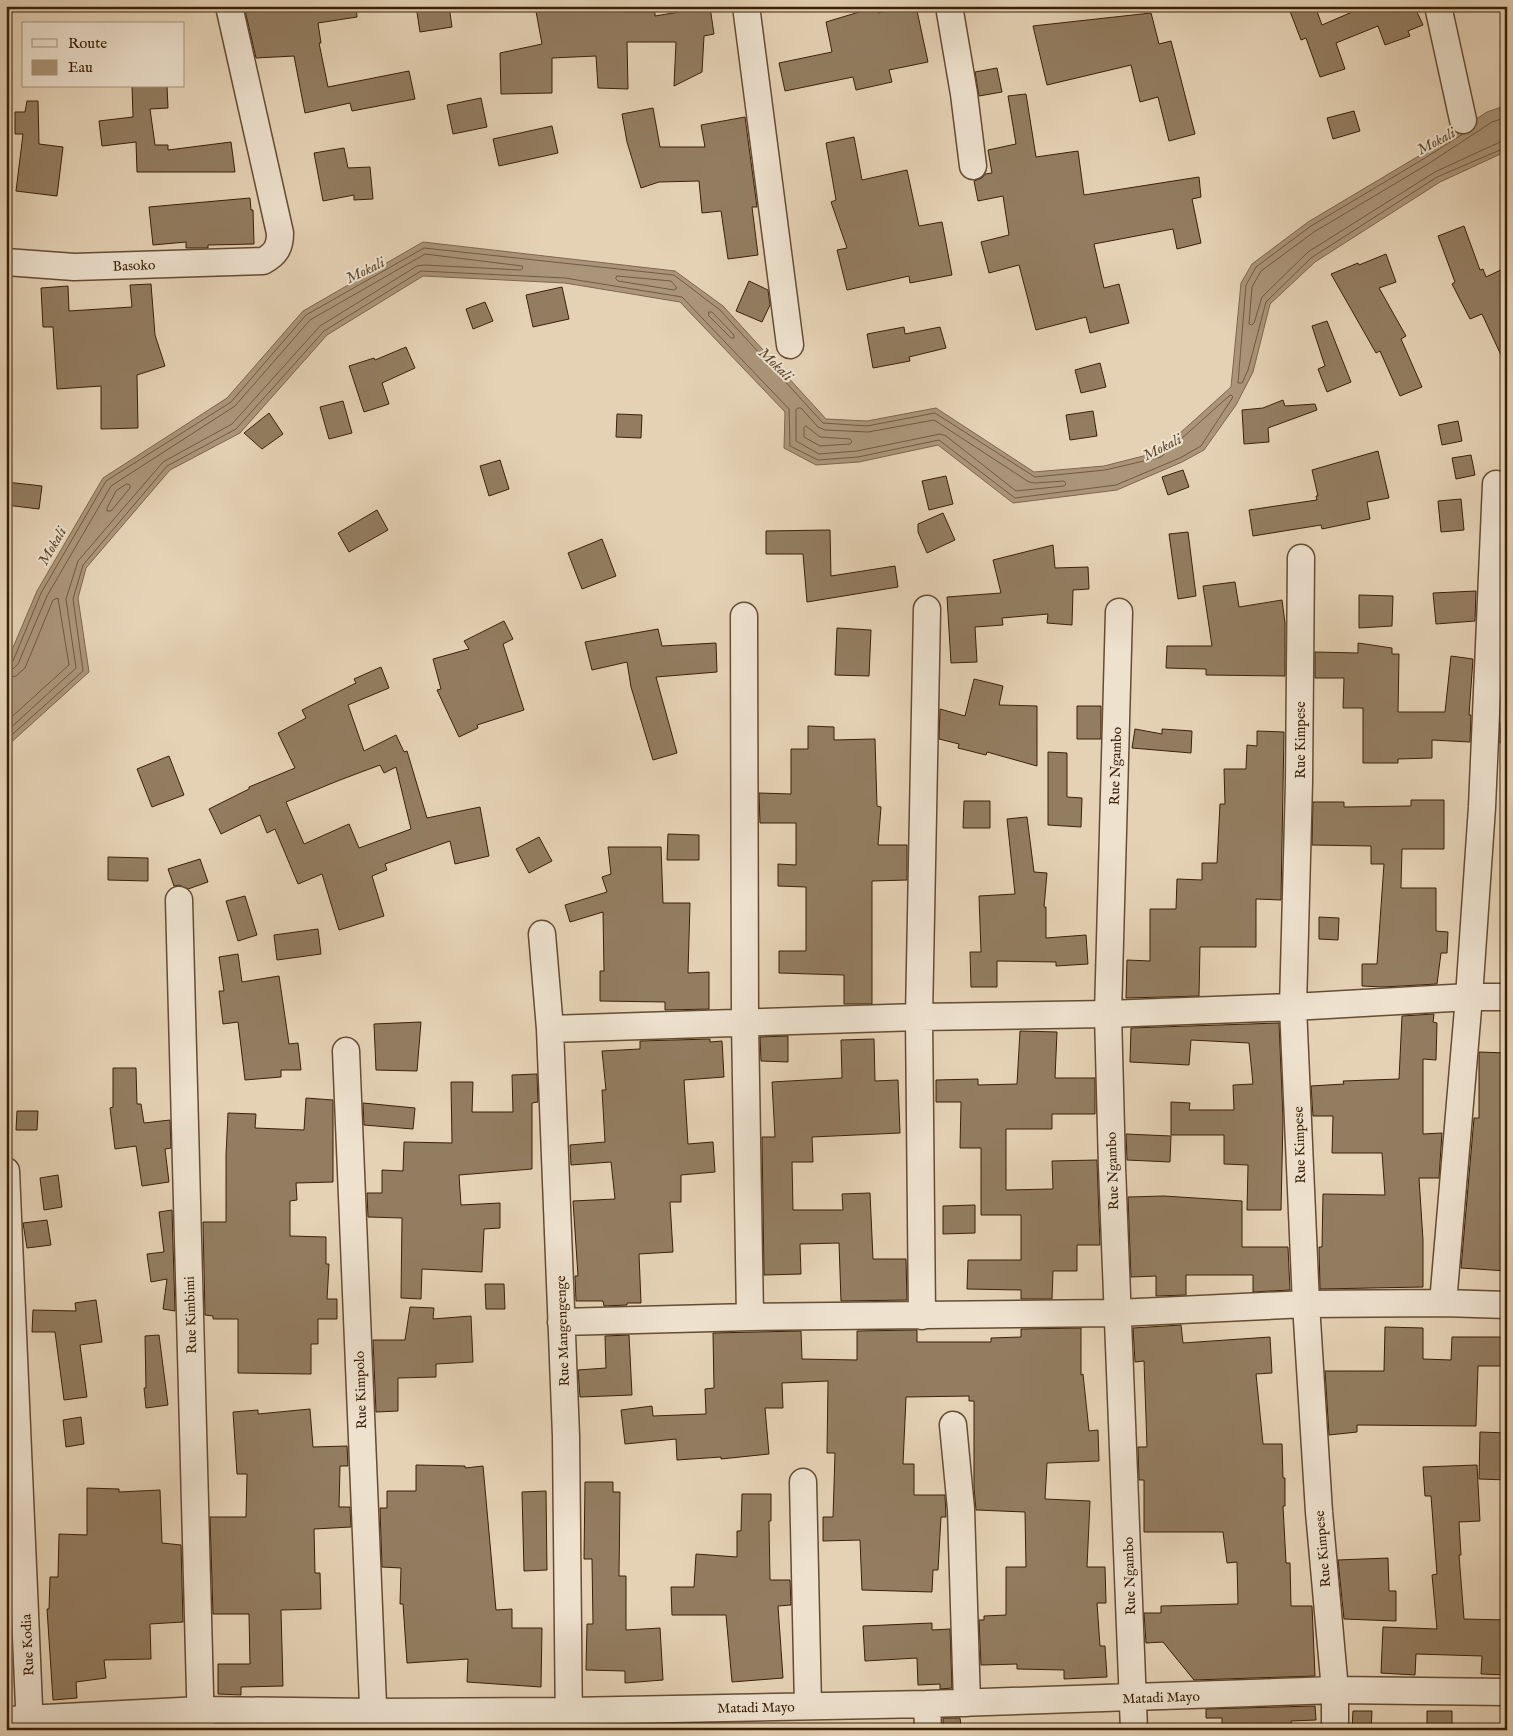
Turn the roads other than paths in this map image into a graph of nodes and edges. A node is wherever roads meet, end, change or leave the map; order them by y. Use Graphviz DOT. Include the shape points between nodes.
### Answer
graph roads {
  1 [pos="229,6"];
  2 [pos="746,6"];
  3 [pos="949,6"];
  4 [pos="1438,6"];
  5 [pos="1463,120"];
  6 [pos="973,166"];
  7 [pos="6,262"];
  8 [pos="790,345"];
  9 [pos="1496,484"];
  10 [pos="1301,558"];
  11 [pos="927,609"];
  12 [pos="1119,612"];
  13 [pos="744,616"];
  14 [pos="179,900"];
  15 [pos="542,934"];
  16 [pos="1470,997"];
  17 [pos="1507,997"];
  18 [pos="1293,1007"];
  19 [pos="1108,1014"];
  20 [pos="919,1017"];
  21 [pos="745,1022"];
  22 [pos="550,1029"];
  23 [pos="346,1051"];
  24 [pos="6,1171"];
  25 [pos="1443,1302"];
  26 [pos="1306,1304"];
  27 [pos="1507,1305"];
  28 [pos="1118,1313"];
  29 [pos="922,1316"];
  30 [pos="750,1318"];
  31 [pos="562,1322"];
  32 [pos="953,1425"];
  33 [pos="803,1482"];
  34 [pos="1335,1690"];
  35 [pos="1507,1692"];
  36 [pos="1134,1698"];
  37 [pos="967,1703"];
  38 [pos="808,1706"];
  39 [pos="927,1717"];
  40 [pos="200,1720"];
  41 [pos="569,1720"];
  42 [pos="374,1721"];
  43 [pos="22,1723"];
  44 [pos="1134,1730"];
  45 [pos="1335,1730"];
  1 -- 7 [label="street, Basoko" via="280,232 278,249 272,256 263,261 74,267"];
  2 -- 8 [label="street"];
  3 -- 6 [label="street"];
  4 -- 5 [label="street"];
  9 -- 16 [label="street"];
  10 -- 18 [label="street, Rue Kimpese"];
  11 -- 20 [label="street"];
  12 -- 19 [label="street, Rue Ngambo"];
  13 -- 21 [label="street"];
  14 -- 40 [label="street, Rue Kimbimi"];
  15 -- 22 [label="street, Rue Mangengenge"];
  16 -- 17 [label="street"];
  16 -- 18 [label="street"];
  16 -- 25 [label="street"];
  18 -- 19 [label="street"];
  18 -- 26 [label="street, Rue Kimpese"];
  19 -- 20 [label="street"];
  19 -- 28 [label="street, Rue Ngambo"];
  20 -- 21 [label="street"];
  20 -- 29 [label="street"];
  21 -- 22 [label="street"];
  21 -- 30 [label="street"];
  22 -- 31 [label="street, Rue Mangengenge"];
  23 -- 42 [label="street, Rue Kimpolo"];
  24 -- 43 [label="street, Rue Kodia"];
  25 -- 26 [label="street"];
  25 -- 27 [label="street"];
  26 -- 28 [label="street"];
  26 -- 34 [label="street, Rue Kimpese" via="1319,1512"];
  28 -- 29 [label="street"];
  28 -- 36 [label="street, Rue Ngambo"];
  29 -- 30 [label="street"];
  30 -- 31 [label="street"];
  31 -- 41 [label="street, Rue Mangengenge"];
  32 -- 37 [label="street" via="962,1518"];
  33 -- 38 [label="street"];
  34 -- 35 [label="street, Matadi Mayo"];
  34 -- 36 [label="street, Matadi Mayo"];
  34 -- 45 [label="street, Rue Kimpese"];
  36 -- 37 [label="street, Matadi Mayo"];
  36 -- 44 [label="street, Rue Ngambo"];
  37 -- 39 [label="street, Matadi Mayo"];
  38 -- 39 [label="street, Matadi Mayo"];
  38 -- 41 [label="street, Matadi Mayo"];
  40 -- 42 [label="street, Matadi Mayo"];
  40 -- 43 [label="street, Matadi Mayo"];
  41 -- 42 [label="street, Matadi Mayo"];
}
